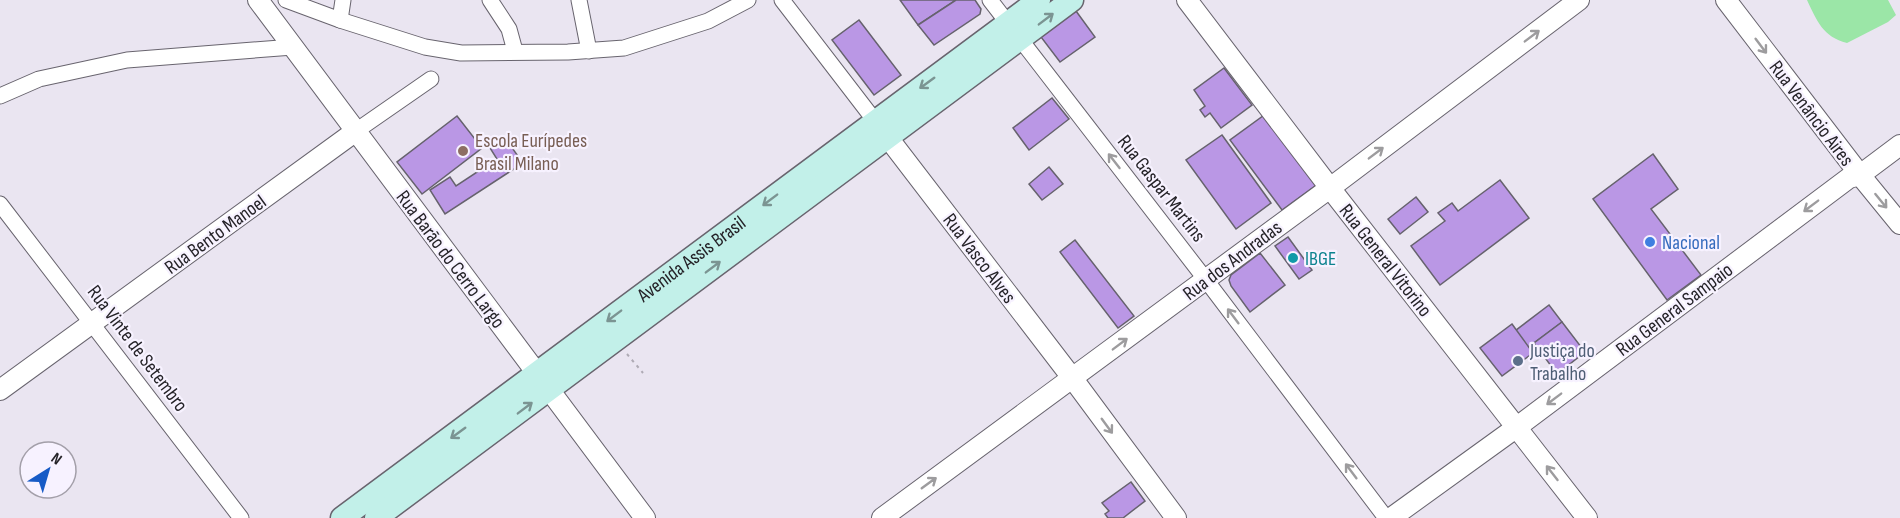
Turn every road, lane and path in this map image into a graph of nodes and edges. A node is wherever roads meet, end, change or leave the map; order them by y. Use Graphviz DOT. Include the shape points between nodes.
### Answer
graph roads {
  1 [pos="258,0"];
  2 [pos="286,0"];
  3 [pos="344,0"];
  4 [pos="490,0"];
  5 [pos="579,0"];
  6 [pos="748,0"];
  7 [pos="782,0"];
  8 [pos="990,0"];
  9 [pos="1039,0"];
  10 [pos="1072,0"];
  11 [pos="1187,0"];
  12 [pos="1579,0"];
  13 [pos="1726,0"];
  14 [pos="340,20"];
  15 [pos="1014,31"];
  16 [pos="293,47"];
  17 [pos="515,51"];
  18 [pos="589,51"];
  19 [pos="431,79"];
  20 [pos="0,96"];
  21 [pos="882,129"];
  22 [pos="356,132"];
  23 [pos="1900,145"];
  24 [pos="1860,175"];
  25 [pos="1330,188"];
  26 [pos="0,204"];
  27 [pos="1900,224"];
  28 [pos="684,277"];
  29 [pos="1206,280"];
  30 [pos="92,322"];
  31 [pos="615,340"];
  32 [pos="643,373"];
  33 [pos="1073,379"];
  34 [pos="543,382"];
  35 [pos="0,390"];
  36 [pos="1516,427"];
  37 [pos="241,518"];
  38 [pos="342,518"];
  39 [pos="376,518"];
  40 [pos="645,518"];
  41 [pos="882,518"];
  42 [pos="1176,518"];
  43 [pos="1386,518"];
  44 [pos="1391,518"];
  45 [pos="1587,518"];
  1 -- 16 [label="street, Rua Barão do Cerro Largo"];
  2 -- 14 [label="street"];
  3 -- 14 [label="street"];
  4 -- 17 [label="street" via="509,29"];
  5 -- 18 [label="street"];
  6 -- 18 [label="street" via="708,21 624,48"];
  7 -- 21 [label="street, Rua Vasco Alves"];
  8 -- 15 [label="street, Rua Gaspar Martins"];
  9 -- 15 [label="main road, Avenida Assis Brasil"];
  15 -- 10 [label="main road, Avenida Assis Brasil, one-way"];
  11 -- 25 [label="street, Rua General Vitorino"];
  25 -- 12 [label="street, Rua dos Andradas, one-way"];
  13 -- 24 [label="street, Rua Venâncio Aires, one-way"];
  14 -- 17 [label="street" via="425,47 461,53"];
  15 -- 21 [label="main road, Avenida Assis Brasil"];
  29 -- 15 [label="street, Rua Gaspar Martins, one-way"];
  16 -- 20 [label="street" via="127,60 39,79"];
  16 -- 22 [label="street, Rua Barão do Cerro Largo"];
  17 -- 18 [label="street"];
  19 -- 22 [label="street, Rua Bento Manoel"];
  21 -- 28 [label="main road, Avenida Assis Brasil"];
  21 -- 33 [label="street, Rua Vasco Alves"];
  22 -- 30 [label="street, Rua Bento Manoel"];
  22 -- 34 [label="street, Rua Barão do Cerro Largo"];
  23 -- 24 [label="street, Rua General Sampaio"];
  24 -- 27 [label="street, Rua Venâncio Aires, one-way"];
  24 -- 36 [label="street, Rua General Sampaio, one-way" via="1849,178"];
  25 -- 29 [label="street, Rua dos Andradas"];
  25 -- 36 [label="street, Rua General Vitorino"];
  26 -- 30 [label="street, Rua Vinte de Setembro"];
  28 -- 31 [label="main road, Avenida Assis Brasil"];
  28 -- 34 [label="main road, Avenida Assis Brasil, one-way"];
  33 -- 29 [label="street, Rua dos Andradas, one-way"];
  43 -- 29 [label="street, Rua Gaspar Martins, one-way"];
  30 -- 35 [label="street, Rua Bento Manoel"];
  30 -- 37 [label="street, Rua Vinte de Setembro"];
  31 -- 32 [label="path"];
  31 -- 34 [label="main road, Avenida Assis Brasil"];
  41 -- 33 [label="street, Rua dos Andradas, one-way"];
  33 -- 42 [label="street, Rua Vasco Alves, one-way"];
  34 -- 38 [label="main road, Avenida Assis Brasil, one-way"];
  39 -- 34 [label="main road, Avenida Assis Brasil, one-way"];
  34 -- 40 [label="street, Rua Barão do Cerro Largo"];
  36 -- 44 [label="street, Rua General Sampaio"];
  45 -- 36 [label="street, Rua General Vitorino, one-way"];
}
